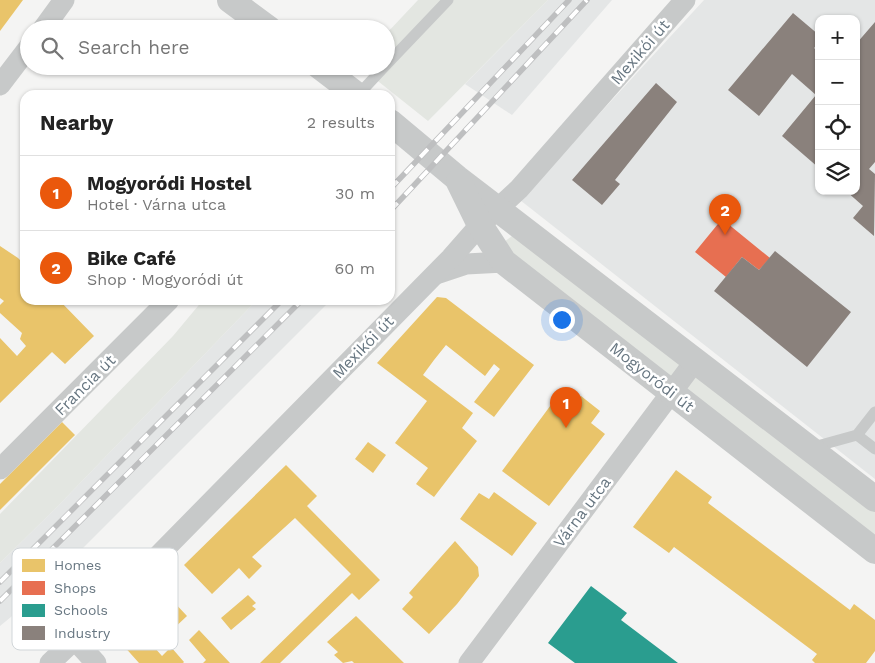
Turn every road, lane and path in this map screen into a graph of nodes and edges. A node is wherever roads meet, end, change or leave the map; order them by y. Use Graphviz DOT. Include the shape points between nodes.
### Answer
graph roads {
  1 [pos="64,0"];
  2 [pos="230,0"];
  3 [pos="448,0"];
  4 [pos="686,0"];
  5 [pos="50,20"];
  6 [pos="257,20"];
  7 [pos="395,56"];
  8 [pos="20,59"];
  9 [pos="331,75"];
  10 [pos="377,75"];
  11 [pos="0,86"];
  12 [pos="350,90"];
  13 [pos="362,90"];
  14 [pos="395,126"];
  15 [pos="457,178"];
  16 [pos="489,217"];
  17 [pos="456,252"];
  18 [pos="504,262"];
  19 [pos="434,275"];
  20 [pos="164,305"];
  21 [pos="694,361"];
  22 [pos="672,393"];
  23 [pos="875,412"];
  24 [pos="857,435"];
  25 [pos="808,448"];
  26 [pos="875,449"];
  27 [pos="0,469"];
  28 [pos="875,499"];
  29 [pos="165,548"];
  30 [pos="875,551"];
  31 [pos="64,650"];
  32 [pos="84,650"];
  33 [pos="50,663"];
  34 [pos="96,663"];
  35 [pos="468,663"];
  1 -- 5 [label="street"];
  2 -- 6 [label="street"];
  3 -- 7 [label="lane"];
  4 -- 16 [label="street, Mexikói út" via="519,189"];
  8 -- 11 [label="street"];
  9 -- 12 [label="street"];
  10 -- 13 [label="lane"];
  14 -- 15 [label="street, Mogyoródi út"];
  15 -- 16 [label="street, Mogyoródi út"];
  15 -- 17 [label="street" via="465,211 464,235"];
  16 -- 17 [label="street, Mexikói út"];
  16 -- 18 [label="street, Mogyoródi út"];
  16 -- 21 [label="street, Mogyoródi út"];
  17 -- 19 [label="street, Mexikói út"];
  18 -- 19 [label="street" via="466,264"];
  18 -- 22 [label="street, Mogyoródi út"];
  19 -- 29 [label="street, Mexikói út"];
  20 -- 27 [label="street, Francia út"];
  21 -- 22 [label="street, Várna utca"];
  21 -- 25 [label="street, Mogyoródi út"];
  22 -- 30 [label="street, Mogyoródi út"];
  22 -- 35 [label="street, Várna utca"];
  23 -- 24 [label="lane"];
  24 -- 25 [label="lane"];
  24 -- 26 [label="lane"];
  25 -- 28 [label="street, Mogyoródi út"];
  31 -- 33 [label="street, Mexikói út"];
  32 -- 34 [label="street"];
}
